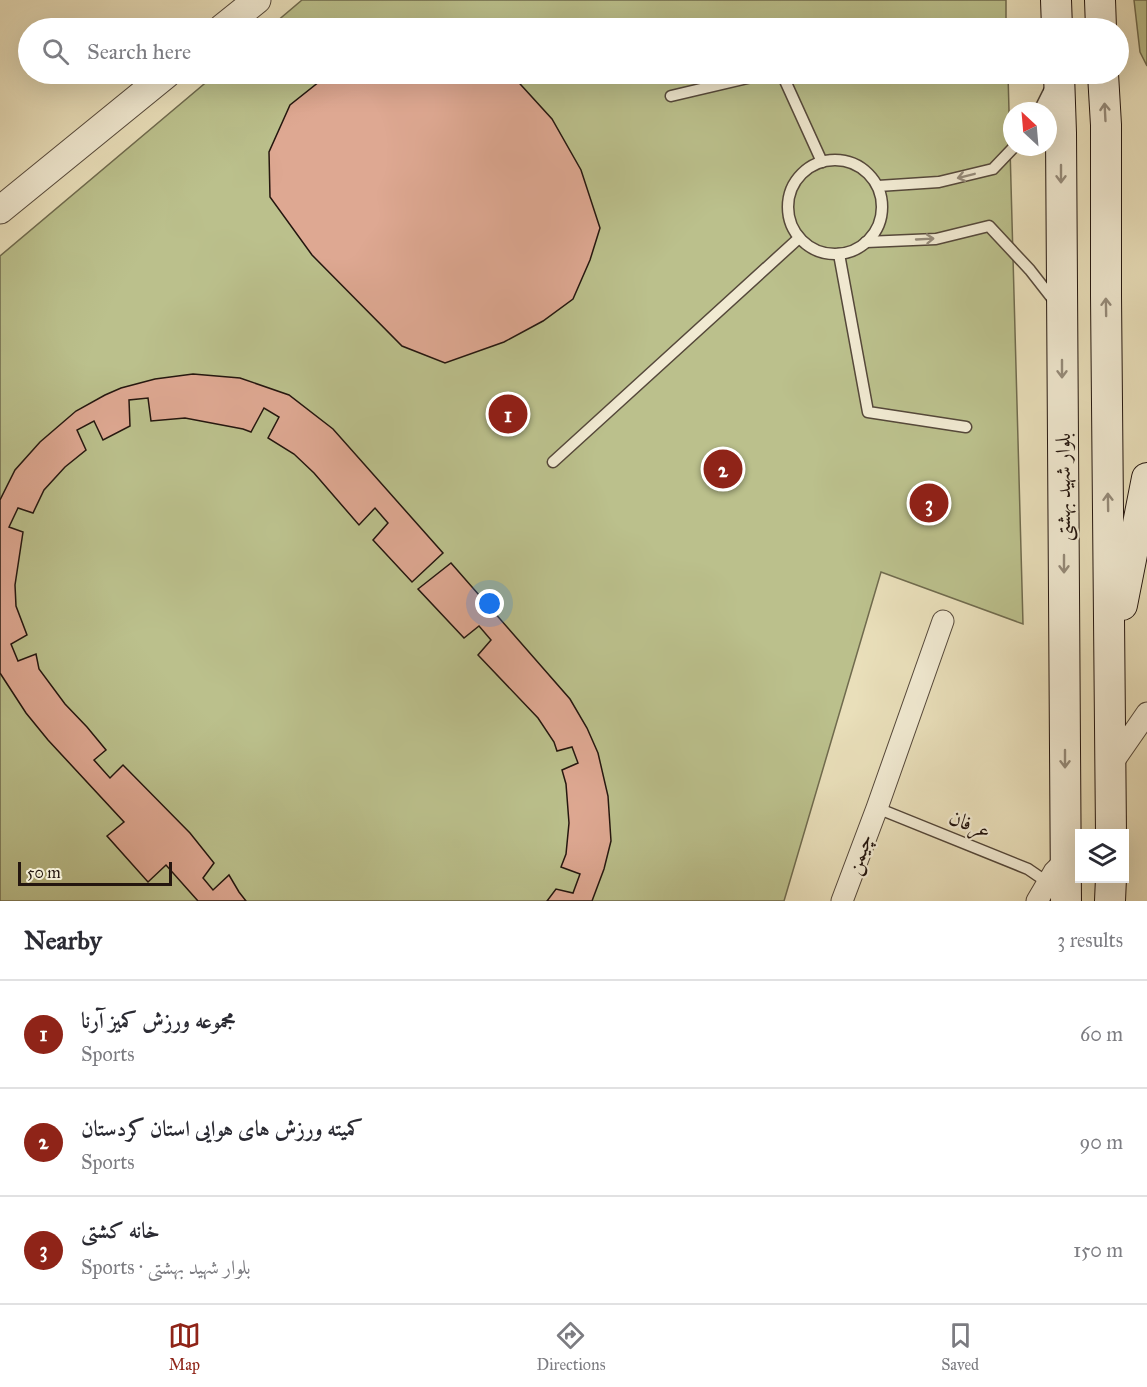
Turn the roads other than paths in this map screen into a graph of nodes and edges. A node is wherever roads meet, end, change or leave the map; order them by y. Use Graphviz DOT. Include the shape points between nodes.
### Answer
graph roads {
  1 [pos="256,0"];
  2 [pos="1056,0"];
  3 [pos="1100,0"];
  4 [pos="234,18"];
  5 [pos="1057,18"];
  6 [pos="1101,18"];
  7 [pos="154,84"];
  8 [pos="722,84"];
  9 [pos="787,84"];
  10 [pos="1053,84"];
  11 [pos="1059,84"];
  12 [pos="1104,84"];
  13 [pos="671,96"];
  14 [pos="1044,102"];
  15 [pos="1005,156"];
  16 [pos="822,162"];
  17 [pos="878,186"];
  18 [pos="0,210"];
  19 [pos="799,238"];
  20 [pos="866,242"];
  21 [pos="839,254"];
  22 [pos="1062,311"];
  23 [pos="966,427"];
  24 [pos="553,462"];
  25 [pos="1147,478"];
  26 [pos="943,621"];
  27 [pos="1110,664"];
  28 [pos="1147,713"];
  29 [pos="1111,765"];
  30 [pos="877,808"];
  31 [pos="1111,829"];
  32 [pos="1111,883"];
  33 [pos="1057,892"];
  34 [pos="842,901"];
  35 [pos="1037,901"];
  36 [pos="1110,901"];
  1 -- 4 [label="street"];
  2 -- 5 [label="main road"];
  3 -- 6 [label="main road"];
  7 -- 18 [label="street"];
  8 -- 13 [label="lane"];
  9 -- 16 [label="lane"];
  10 -- 14 [label="lane"];
  11 -- 22 [label="main road, بلوار شهید بهشتی, one-way"];
  27 -- 12 [label="main road, one-way"];
  15 -- 17 [label="lane, one-way" via="993,169 939,182"];
  16 -- 17 [label="lane" via="839,160 855,164"];
  16 -- 19 [label="lane" via="796,180 789,195 791,225"];
  17 -- 20 [label="lane" via="881,217"];
  19 -- 21 [label="lane" via="824,253"];
  19 -- 24 [label="lane"];
  20 -- 21 [label="lane"];
  20 -- 22 [label="lane, one-way" via="936,239 989,226"];
  21 -- 23 [label="lane" via="868,412"];
  22 -- 33 [label="main road, بلوار شهید بهشتی, one-way" via="1066,860"];
  25 -- 27 [label="main road"];
  26 -- 30 [label="street, چیمن"];
  27 -- 29 [label="main road"];
  28 -- 29 [label="street"];
  29 -- 31 [label="main road"];
  30 -- 33 [label="lane, عرفان" via="1028,868"];
  30 -- 34 [label="street, چیمن"];
  32 -- 36 [label="main road"];
  33 -- 35 [label="street"];
}
